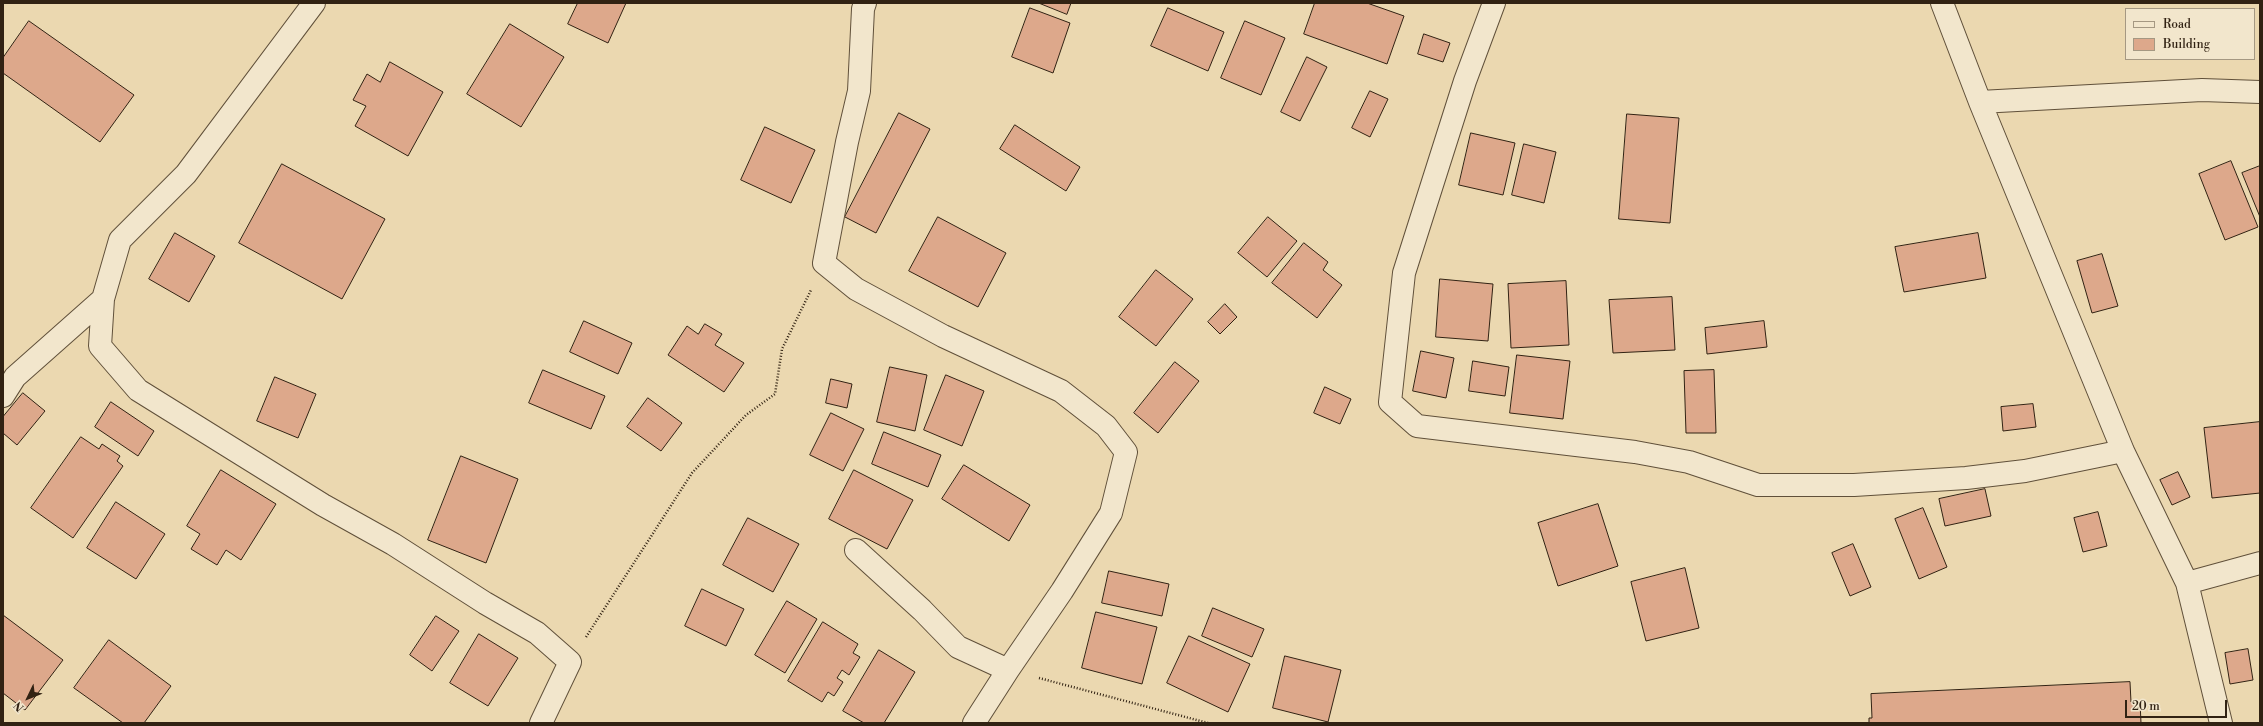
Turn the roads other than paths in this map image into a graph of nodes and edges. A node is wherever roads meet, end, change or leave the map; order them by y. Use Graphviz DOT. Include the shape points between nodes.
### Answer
graph roads {
  1 [pos="314,3"];
  2 [pos="866,3"];
  3 [pos="1494,3"];
  4 [pos="1942,3"];
  5 [pos="2260,92"];
  6 [pos="1980,102"];
  7 [pos="103,299"];
  8 [pos="3,396"];
  9 [pos="2123,451"];
  10 [pos="856,550"];
  11 [pos="2260,563"];
  12 [pos="2187,583"];
  13 [pos="1008,670"];
  14 [pos="540,723"];
  15 [pos="974,723"];
  16 [pos="2221,723"];
  1 -- 7 [label="street" via="186,174 120,240"];
  2 -- 13 [label="street" via="863,10 859,91 846,142 824,262 863,292 944,336 1060,391 1106,426 1126,452 1111,513"];
  3 -- 9 [label="street" via="1465,81 1404,273 1390,402 1417,426 1636,452 1689,462 1758,485 1854,485 1966,478 2025,471"];
  4 -- 6 [label="street"];
  5 -- 6 [label="street" via="2202,90"];
  6 -- 9 [label="street"];
  7 -- 8 [label="street" via="15,377"];
  7 -- 14 [label="street" via="100,346 138,390 537,633 570,662"];
  9 -- 12 [label="street"];
  10 -- 13 [label="street" via="958,646"];
  11 -- 12 [label="street"];
  12 -- 16 [label="street"];
  13 -- 15 [label="street"];
}
